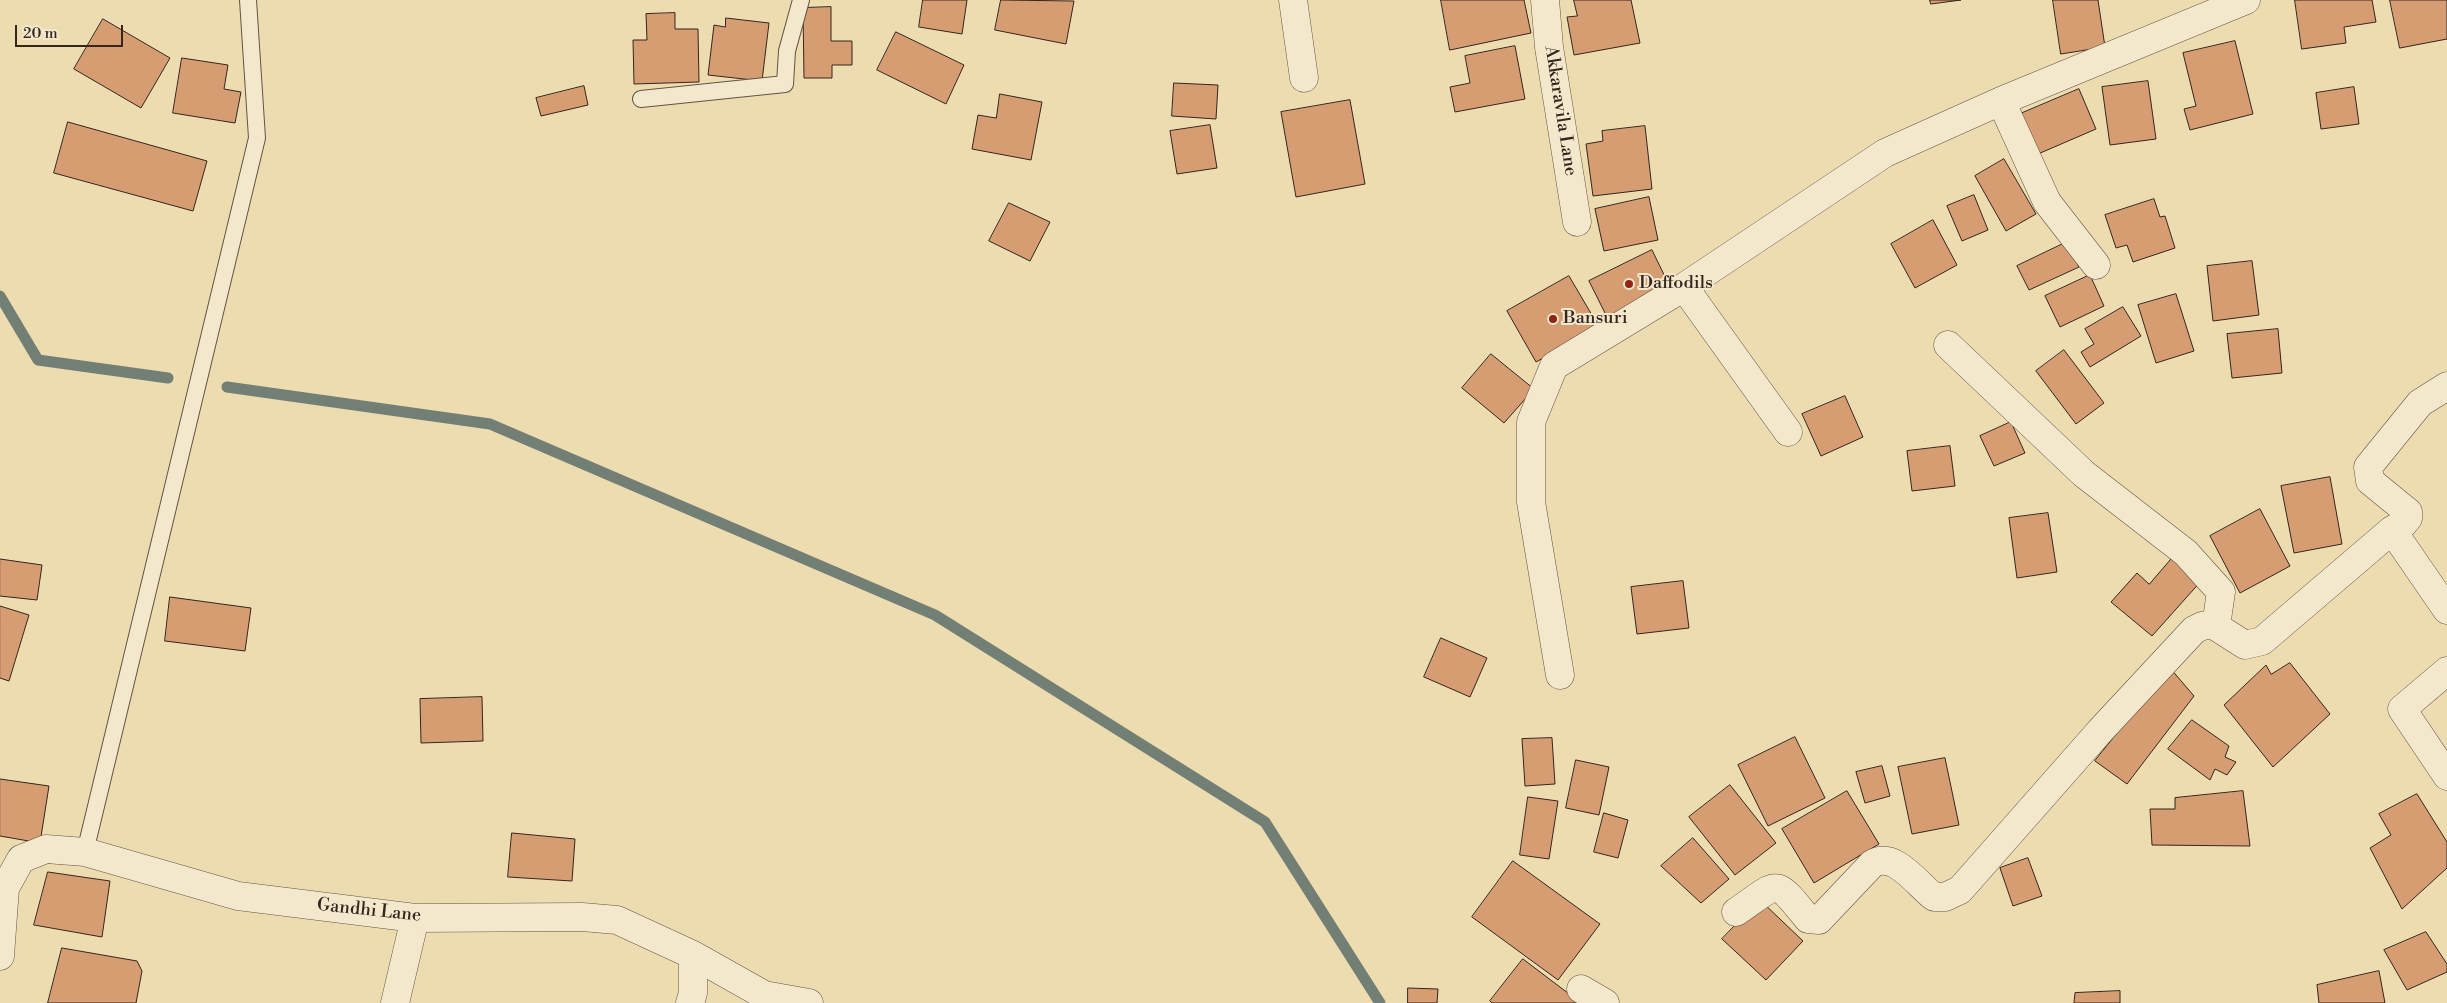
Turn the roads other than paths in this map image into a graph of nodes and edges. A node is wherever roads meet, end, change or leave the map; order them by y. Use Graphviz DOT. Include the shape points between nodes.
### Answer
graph roads {
  1 [pos="248,0"];
  2 [pos="801,0"];
  3 [pos="1293,0"];
  4 [pos="1545,0"];
  5 [pos="2246,0"];
  6 [pos="1304,78"];
  7 [pos="641,99"];
  8 [pos="2001,101"];
  9 [pos="1577,222"];
  10 [pos="2096,265"];
  11 [pos="1684,287"];
  12 [pos="1948,345"];
  13 [pos="2447,386"];
  14 [pos="1788,432"];
  15 [pos="2392,530"];
  16 [pos="2447,610"];
  17 [pos="2216,626"];
  18 [pos="2447,671"];
  19 [pos="1560,675"];
  20 [pos="2447,776"];
  21 [pos="85,852"];
  22 [pos="1736,912"];
  23 [pos="415,918"];
  24 [pos="693,955"];
  25 [pos="0,956"];
  26 [pos="1580,989"];
  27 [pos="747,995"];
  28 [pos="395,1003"];
  29 [pos="690,1003"];
  30 [pos="809,1003"];
  31 [pos="1605,1003"];
  1 -- 21 [label="lane" via="257,138"];
  2 -- 7 [label="lane" via="786,51 785,84"];
  3 -- 6 [label="street"];
  4 -- 9 [label="street, Akkaravila Lane" via="1549,47"];
  5 -- 8 [label="street"];
  8 -- 10 [label="street" via="2047,202"];
  8 -- 11 [label="street" via="1886,153"];
  11 -- 14 [label="street"];
  11 -- 19 [label="street" via="1554,366 1531,422 1531,502"];
  12 -- 17 [label="street" via="2084,474 2186,553 2221,592"];
  13 -- 15 [label="street" via="2420,403 2368,468 2370,481 2409,514 2403,524"];
  15 -- 16 [label="street"];
  15 -- 17 [label="street" via="2262,641 2245,645"];
  17 -- 22 [label="street" via="2207,624 2194,630 1960,890 1945,897 1934,897 1893,862 1882,860 1872,864 1819,920 1808,919 1784,890 1777,887 1770,888"];
  18 -- 20 [label="street" via="2402,709"];
  21 -- 23 [label="street, Gandhi Lane" via="238,896"];
  21 -- 25 [label="street, Gandhi Lane" via="46,849 20,859 5,888"];
  23 -- 24 [label="street, Gandhi Lane" via="582,917 617,920"];
  23 -- 28 [label="street"];
  24 -- 27 [label="street, Gandhi Lane"];
  24 -- 29 [label="street"];
  26 -- 31 [label="street"];
  27 -- 30 [label="street, Gandhi Lane"];
}
